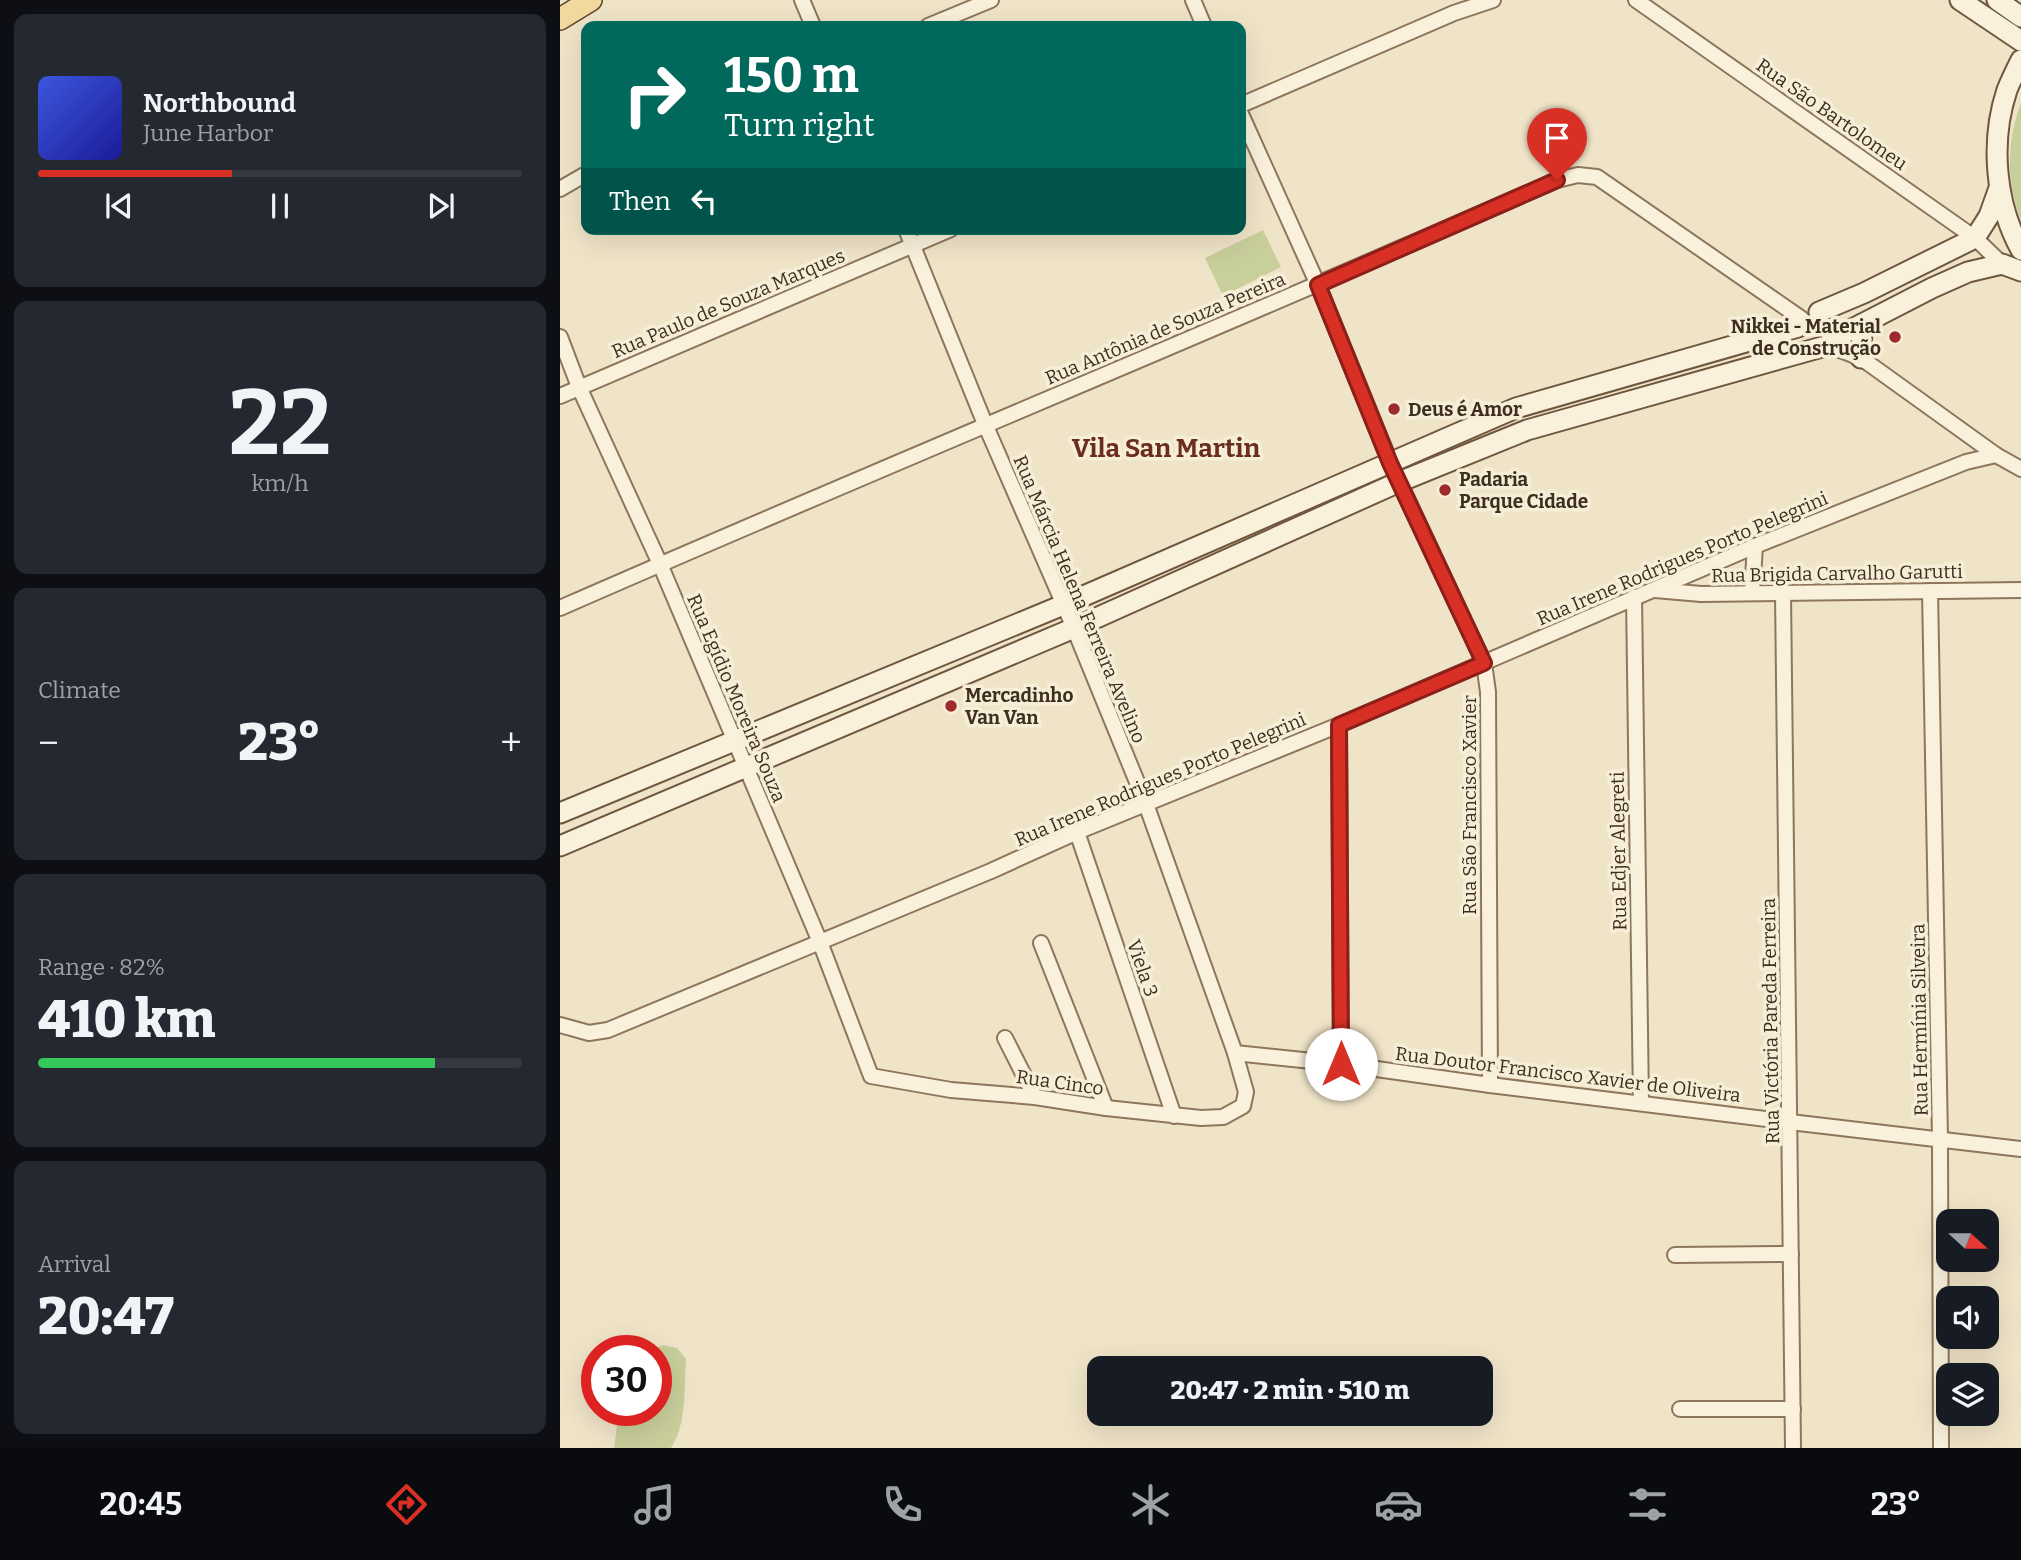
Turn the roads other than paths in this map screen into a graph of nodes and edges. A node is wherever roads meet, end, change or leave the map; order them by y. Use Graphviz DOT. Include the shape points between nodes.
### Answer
graph roads {
  1 [pos="591,0"];
  2 [pos="802,0"];
  3 [pos="991,0"];
  4 [pos="1193,0"];
  5 [pos="1493,0"];
  6 [pos="1636,0"];
  7 [pos="1960,0"];
  8 [pos="1997,0"];
  9 [pos="2021,17"];
  10 [pos="560,19"];
  11 [pos="811,21"];
  12 [pos="940,21"];
  13 [pos="1202,21"];
  14 [pos="2021,41"];
  15 [pos="2021,60"];
  16 [pos="1246,103"];
  17 [pos="1246,125"];
  18 [pos="581,174"];
  19 [pos="581,175"];
  20 [pos="560,180"];
  21 [pos="560,188"];
  22 [pos="1999,188"];
  23 [pos="909,235"];
  24 [pos="937,235"];
  25 [pos="1975,238"];
  26 [pos="913,245"];
  27 [pos="2021,250"];
  28 [pos="2002,264"];
  29 [pos="2021,271"];
  30 [pos="1318,285"];
  31 [pos="1806,319"];
  32 [pos="1862,324"];
  33 [pos="560,337"];
  34 [pos="1827,344"];
  35 [pos="1861,358"];
  36 [pos="579,387"];
  37 [pos="560,396"];
  38 [pos="985,424"];
  39 [pos="1974,438"];
  40 [pos="1996,455"];
  41 [pos="1390,463"];
  42 [pos="1966,463"];
  43 [pos="2018,463"];
  44 [pos="1399,482"];
  45 [pos="1755,547"];
  46 [pos="660,564"];
  47 [pos="1653,590"];
  48 [pos="2021,590"];
  49 [pos="1930,591"];
  50 [pos="1752,593"];
  51 [pos="1783,593"];
  52 [pos="1634,597"];
  53 [pos="1063,605"];
  54 [pos="560,608"];
  55 [pos="1074,628"];
  56 [pos="1484,663"];
  57 [pos="1339,725"];
  58 [pos="734,741"];
  59 [pos="744,767"];
  60 [pos="1146,804"];
  61 [pos="560,813"];
  62 [pos="1077,832"];
  63 [pos="560,846"];
  64 [pos="820,942"];
  65 [pos="1041,943"];
  66 [pos="560,1025"];
  67 [pos="1006,1038"];
  68 [pos="1235,1053"];
  69 [pos="1341,1064"];
  70 [pos="871,1076"];
  71 [pos="1490,1085"];
  72 [pos="1035,1097"];
  73 [pos="1641,1103"];
  74 [pos="1243,1106"];
  75 [pos="1106,1108"];
  76 [pos="1174,1116"];
  77 [pos="1790,1122"];
  78 [pos="1940,1139"];
  79 [pos="2021,1149"];
  80 [pos="1791,1254"];
  81 [pos="1675,1255"];
  82 [pos="1680,1409"];
  83 [pos="1793,1409"];
  84 [pos="1793,1448"];
  85 [pos="1941,1448"];
  1 -- 10 [label="main road"];
  2 -- 11 [label="street"];
  3 -- 12 [label="street"];
  4 -- 13 [label="street"];
  5 -- 16 [label="street"];
  6 -- 25 [label="street, Rua São Bartolomeu"];
  7 -- 14 [label="main road"];
  8 -- 9 [label="main road"];
  15 -- 22 [label="main road" via="2007,90 1997,139"];
  17 -- 30 [label="street, Rua São Francisco Xavier"];
  18 -- 20 [label="street"];
  19 -- 21 [label="street"];
  22 -- 25 [label="main road"];
  22 -- 27 [label="main road"];
  23 -- 26 [label="street, Rua Márcia Helena Ferreira Avelino"];
  24 -- 26 [label="street, Rua Paulo de Souza Marques"];
  25 -- 28 [label="street, Rua São Bartolomeu"];
  25 -- 31 [label="main road"];
  26 -- 36 [label="street, Rua Paulo de Souza Marques"];
  26 -- 38 [label="street, Rua Márcia Helena Ferreira Avelino"];
  28 -- 29 [label="main road"];
  28 -- 32 [label="main road" via="1968,272"];
  30 -- 31 [label="street, Rua Antônia de Souza Pereira" via="1557,180 1578,175 1597,177"];
  30 -- 38 [label="street, Rua Antônia de Souza Pereira"];
  30 -- 41 [label="street, Rua São Francisco Xavier"];
  31 -- 34 [label="main road" via="1798,334 1804,344 1810,348"];
  31 -- 34 [label="main road" via="1825,314 1833,323"];
  31 -- 41 [label="main road" via="1516,408"];
  32 -- 34 [label="main road"];
  32 -- 35 [label="main road"];
  33 -- 36 [label="street, Rua Egídio Moreira Souza"];
  34 -- 35 [label="street"];
  34 -- 44 [label="main road" via="1527,430"];
  35 -- 39 [label="street"];
  36 -- 37 [label="street, Rua Paulo de Souza Marques"];
  36 -- 46 [label="street, Rua Egídio Moreira Souza"];
  38 -- 46 [label="street, Rua Antônia de Souza Pereira"];
  38 -- 53 [label="street, Rua Márcia Helena Ferreira Avelino"];
  39 -- 40 [label="street"];
  39 -- 42 [label="street"];
  40 -- 42 [label="street, Rua Irene Rodrigues Porto Pelegrini"];
  40 -- 43 [label="street"];
  41 -- 44 [label="street, Rua São Francisco Xavier"];
  41 -- 53 [label="main road"];
  42 -- 45 [label="street, Rua Irene Rodrigues Porto Pelegrini"];
  44 -- 55 [label="main road"];
  44 -- 56 [label="street, Rua São Francisco Xavier"];
  45 -- 47 [label="street, Rua Irene Rodrigues Porto Pelegrini"];
  45 -- 50 [label="street"];
  46 -- 54 [label="street, Rua Antônia de Souza Pereira"];
  46 -- 58 [label="street, Rua Egídio Moreira Souza"];
  47 -- 50 [label="street, Rua Brigida Carvalho Garutti"];
  47 -- 52 [label="street, Rua Irene Rodrigues Porto Pelegrini"];
  48 -- 49 [label="street, Rua Brigida Carvalho Garutti"];
  49 -- 51 [label="street, Rua Brigida Carvalho Garutti"];
  49 -- 78 [label="street, Rua Hermínia Silveira"];
  50 -- 51 [label="street, Rua Brigida Carvalho Garutti"];
  51 -- 77 [label="street, Rua Victória Pareda Ferreira"];
  52 -- 56 [label="street, Rua Irene Rodrigues Porto Pelegrini"];
  52 -- 73 [label="street, Rua Edjer Alegreti"];
  53 -- 55 [label="street, Rua Márcia Helena Ferreira Avelino"];
  53 -- 58 [label="main road"];
  55 -- 59 [label="main road"];
  55 -- 60 [label="street, Rua Márcia Helena Ferreira Avelino"];
  56 -- 57 [label="street, Rua Irene Rodrigues Porto Pelegrini"];
  56 -- 71 [label="street, Rua São Francisco Xavier" via="1488,692"];
  57 -- 60 [label="street, Rua Irene Rodrigues Porto Pelegrini"];
  57 -- 69 [label="street"];
  58 -- 59 [label="street, Rua Egídio Moreira Souza"];
  58 -- 61 [label="main road"];
  59 -- 63 [label="main road"];
  59 -- 64 [label="street, Rua Egídio Moreira Souza"];
  60 -- 62 [label="street, Rua Irene Rodrigues Porto Pelegrini"];
  60 -- 68 [label="street, Rua Márcia Helena Ferreira Avelino"];
  62 -- 64 [label="street, Rua Irene Rodrigues Porto Pelegrini"];
  62 -- 76 [label="street, Viela 3"];
  64 -- 66 [label="street, Rua Irene Rodrigues Porto Pelegrini" via="608,1030 589,1033"];
  64 -- 70 [label="street, Rua Egídio Moreira Souza"];
  65 -- 75 [label="street"];
  67 -- 72 [label="street"];
  68 -- 69 [label="street, Rua Doutor Francisco Xavier de Oliveira"];
  68 -- 74 [label="street, Rua Márcia Helena Ferreira Avelino" via="1246,1092"];
  69 -- 71 [label="street, Rua Doutor Francisco Xavier de Oliveira"];
  70 -- 72 [label="street, Rua Cinco" via="951,1090"];
  71 -- 73 [label="street, Rua Doutor Francisco Xavier de Oliveira"];
  72 -- 75 [label="street, Rua Cinco"];
  73 -- 77 [label="street, Rua Doutor Francisco Xavier de Oliveira"];
  74 -- 76 [label="street, Rua Cinco" via="1223,1117"];
  75 -- 76 [label="street, Rua Cinco"];
  77 -- 78 [label="street, Rua Doutor Francisco Xavier de Oliveira"];
  77 -- 80 [label="street, Rua Victória Pareda Ferreira"];
  78 -- 79 [label="street, Rua Doutor Francisco Xavier de Oliveira"];
  78 -- 85 [label="street, Rua Hermínia Silveira"];
  80 -- 81 [label="street"];
  80 -- 83 [label="street, Rua Victória Pareda Ferreira"];
  82 -- 83 [label="street"];
  83 -- 84 [label="street, Rua Victória Pareda Ferreira"];
}
